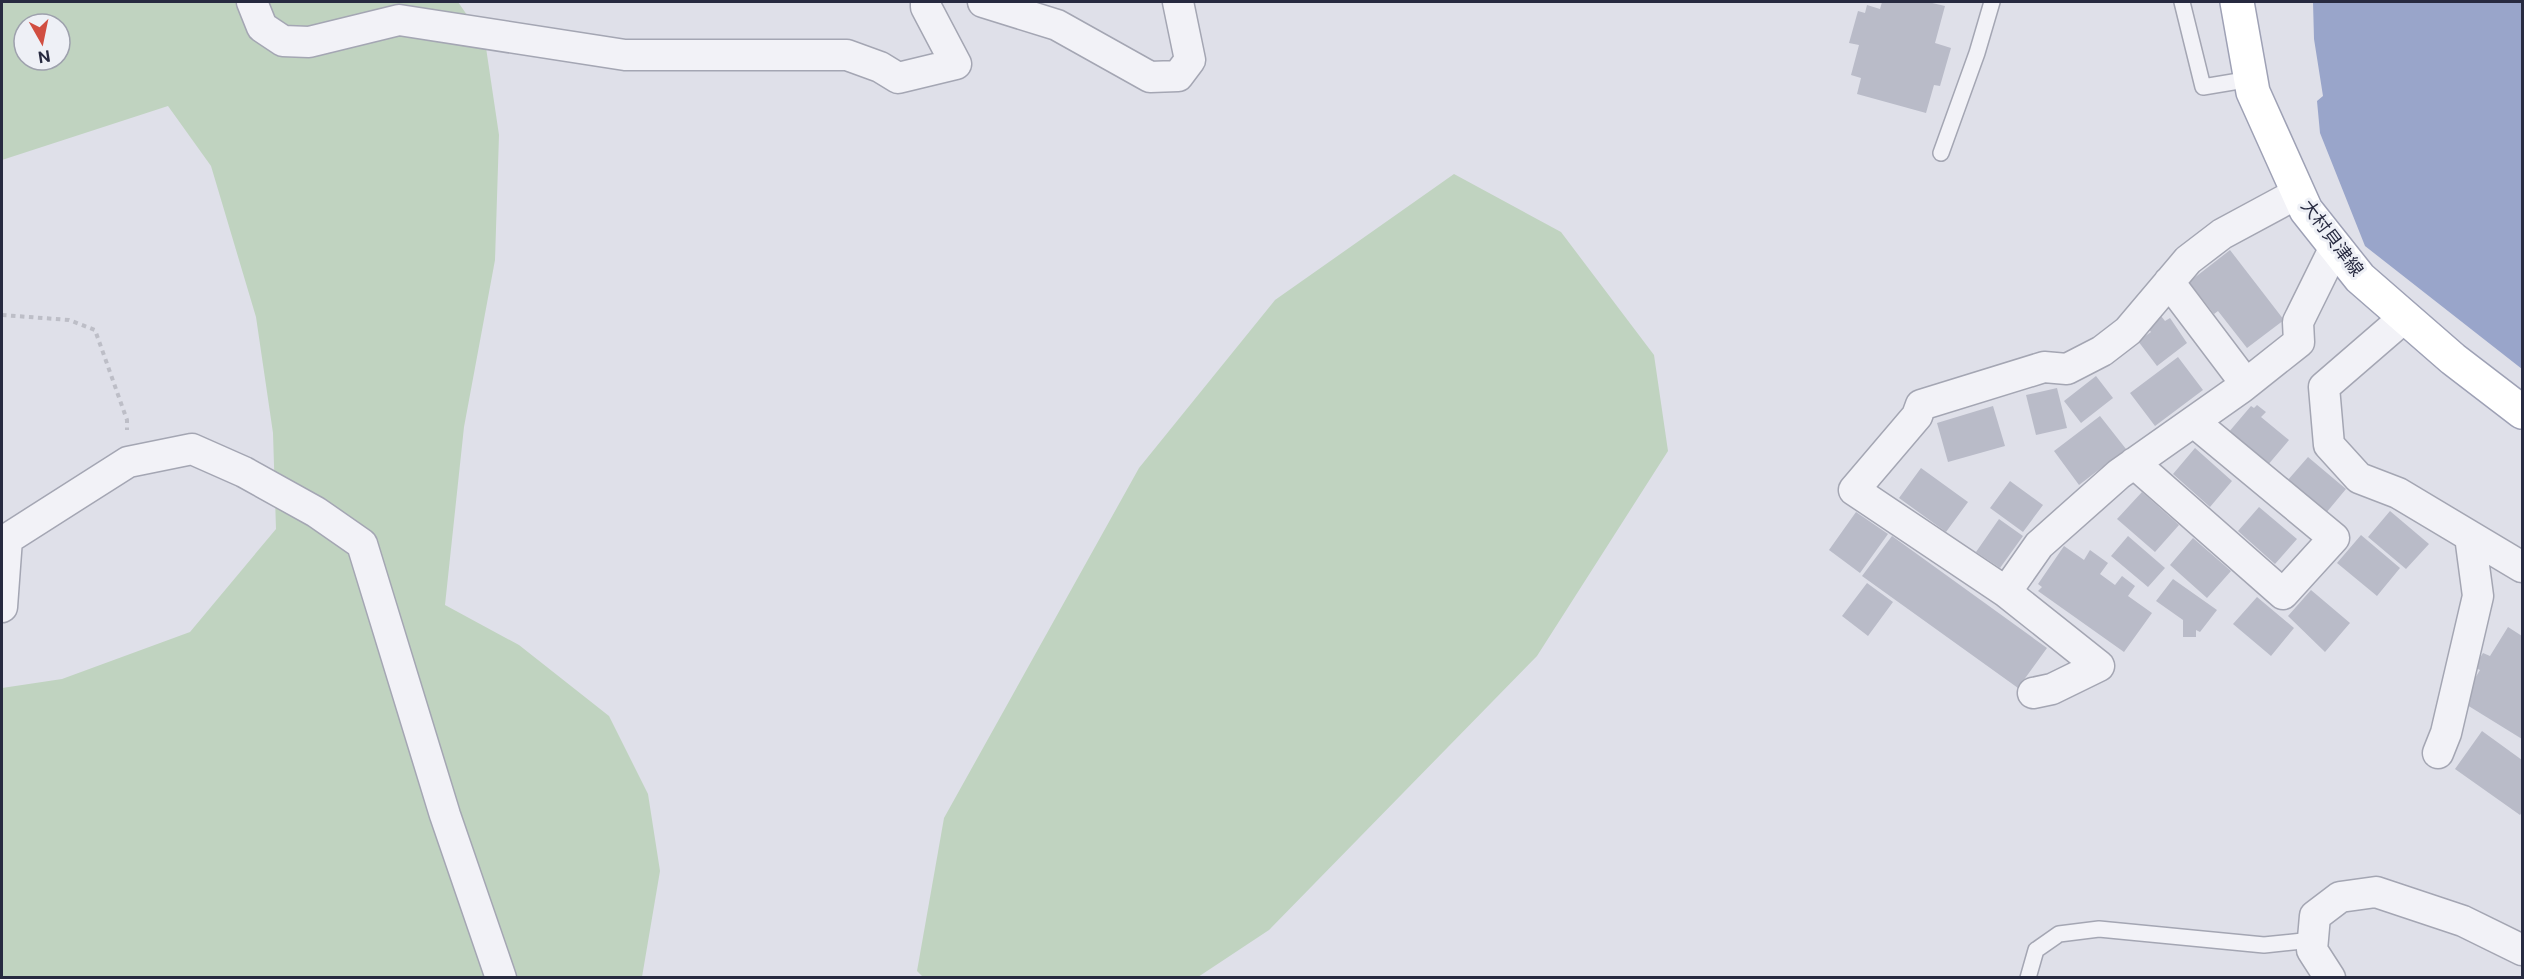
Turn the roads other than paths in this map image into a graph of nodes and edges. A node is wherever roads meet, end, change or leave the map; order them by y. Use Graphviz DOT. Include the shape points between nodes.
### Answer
graph roads {
  1 [pos="252,2"];
  2 [pos="926,2"];
  3 [pos="983,2"];
  4 [pos="1178,2"];
  5 [pos="1992,2"];
  6 [pos="2182,2"];
  7 [pos="2237,2"];
  8 [pos="2251,80"];
  9 [pos="1941,153"];
  10 [pos="2298,193"];
  11 [pos="2335,247"];
  12 [pos="2169,282"];
  13 [pos="2405,317"];
  14 [pos="2246,384"];
  15 [pos="2523,412"];
  16 [pos="2194,422"];
  17 [pos="2134,463"];
  18 [pos="2470,536"];
  19 [pos="4,540"];
  20 [pos="2523,567"];
  21 [pos="2006,592"];
  22 [pos="2,607"];
  23 [pos="2033,693"];
  24 [pos="2438,753"];
  25 [pos="2312,940"];
  26 [pos="2523,950"];
  27 [pos="501,978"];
  28 [pos="2028,978"];
  29 [pos="2330,978"];
  1 -- 2 [label="street" via="262,27 283,41 309,42 399,20 625,55 847,55 898,78 956,64"];
  3 -- 4 [label="street" via="1057,25 1150,77 1178,76 1190,60"];
  5 -- 9 [label="lane"];
  6 -- 8 [label="lane" via="2203,87"];
  7 -- 8 [label="main road, 大村貝津線"];
  8 -- 10 [label="main road, 大村貝津線"];
  10 -- 11 [label="main road, 大村貝津線" via="2306,210"];
  10 -- 12 [label="street" via="2222,234 2188,260"];
  11 -- 13 [label="main road, 大村貝津線" via="2360,278"];
  11 -- 14 [label="street" via="2298,322 2299,342"];
  12 -- 14 [label="street"];
  12 -- 21 [label="street" via="2128,331 2067,369 2044,367 1921,405 1917,416 1854,490"];
  13 -- 15 [label="main road, 大村貝津線"];
  13 -- 18 [label="street" via="2324,387 2329,445 2359,478 2398,493"];
  14 -- 16 [label="street"];
  16 -- 17 [label="street"];
  16 -- 17 [label="street" via="2334,538 2283,594"];
  17 -- 21 [label="street" via="2039,545"];
  18 -- 20 [label="street"];
  18 -- 24 [label="street" via="2478,596"];
  19 -- 22 [label="street"];
  19 -- 27 [label="street" via="128,462 192,449 244,472 362,544 445,815"];
  21 -- 23 [label="street" via="2099,666"];
  25 -- 26 [label="street" via="2315,916 2340,897 2376,891 2463,921"];
  25 -- 28 [label="lane" via="2264,945 2099,929 2059,934 2036,950"];
  25 -- 29 [label="street" via="2312,950"];
}
